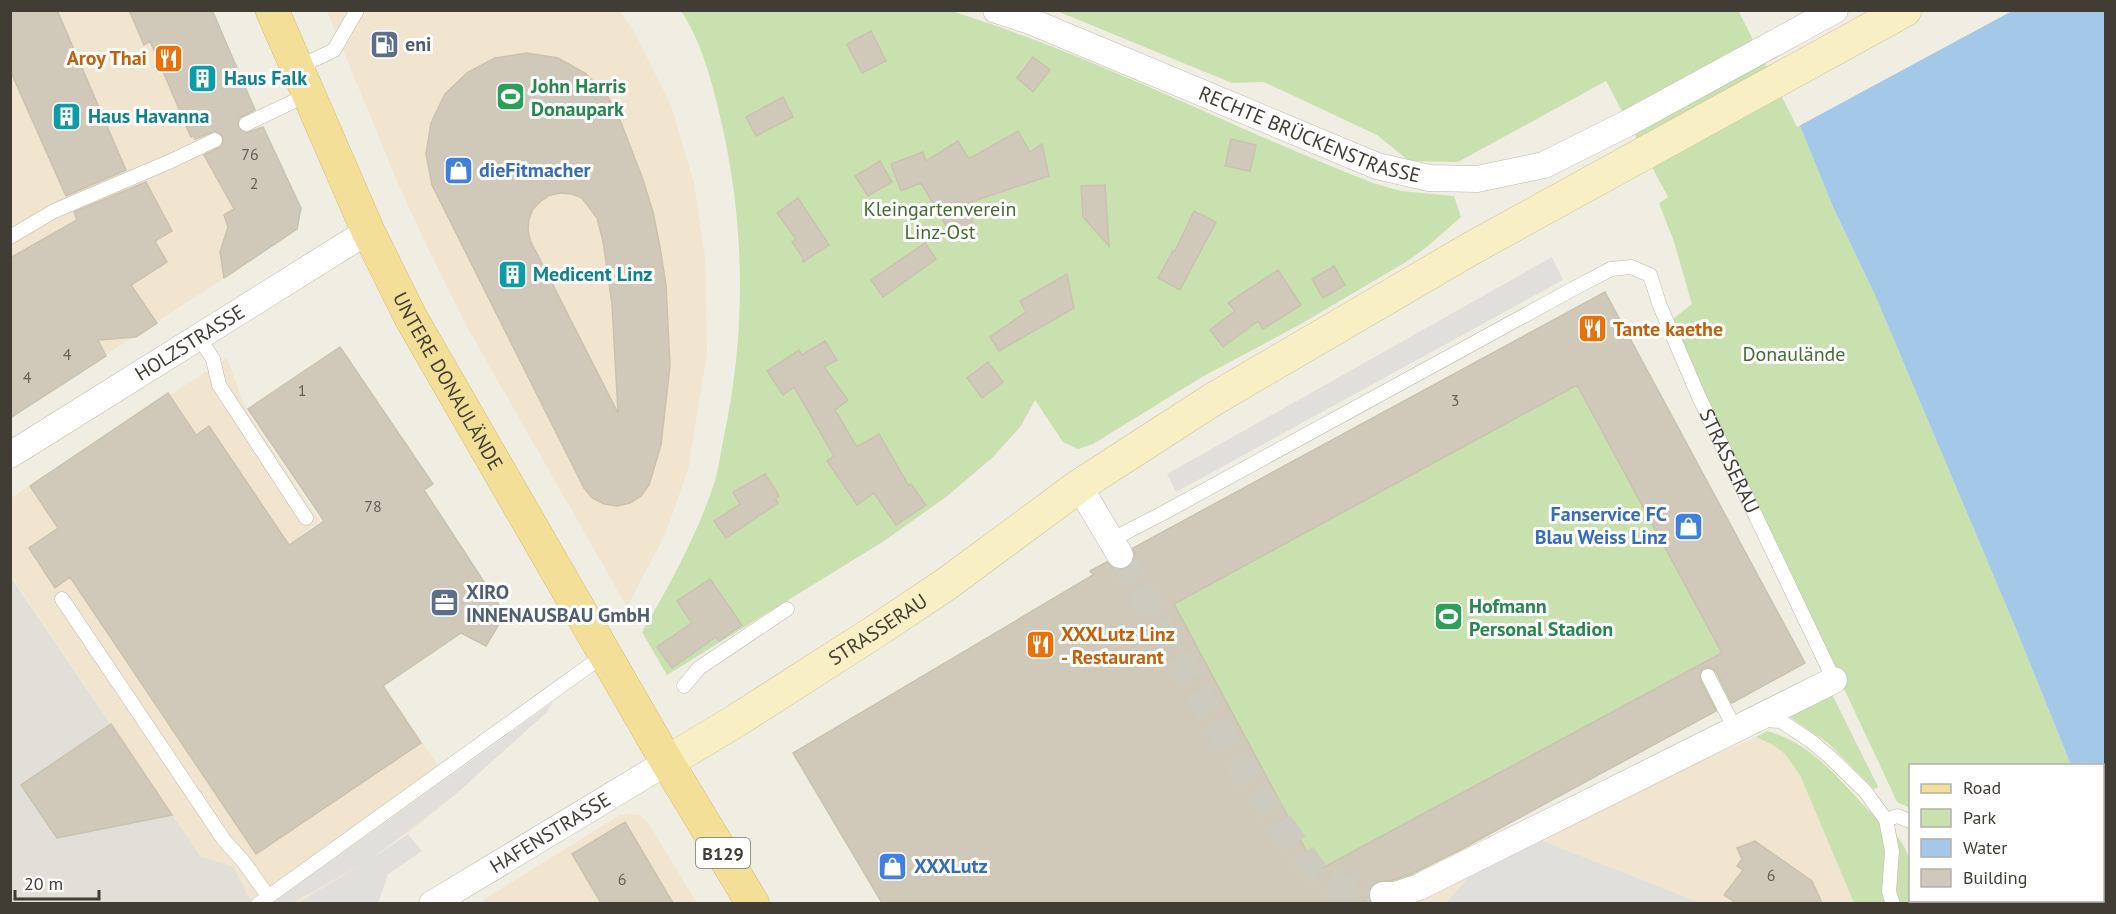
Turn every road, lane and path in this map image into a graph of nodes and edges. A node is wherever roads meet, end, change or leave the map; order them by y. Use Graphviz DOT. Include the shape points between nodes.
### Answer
graph roads {
  1 [pos="272,10"];
  2 [pos="357,10"];
  3 [pos="996,10"];
  4 [pos="1835,10"];
  5 [pos="1905,10"];
  6 [pos="303,81"];
  7 [pos="246,124"];
  8 [pos="212,141"];
  9 [pos="368,231"];
  10 [pos="10,237"];
  11 [pos="198,336"];
  12 [pos="10,455"];
  13 [pos="1080,486"];
  14 [pos="306,518"];
  15 [pos="1116,547"];
  16 [pos="62,599"];
  17 [pos="787,609"];
  18 [pos="604,655"];
  19 [pos="1708,676"];
  20 [pos="1834,680"];
  21 [pos="684,686"];
  22 [pos="1746,724"];
  23 [pos="660,750"];
  24 [pos="1886,820"];
  25 [pos="1909,820"];
  26 [pos="1382,899"];
  27 [pos="263,900"];
  28 [pos="432,903"];
  29 [pos="753,903"];
  30 [pos="1893,903"];
  1 -- 6 [label="main road, UNTERE DONAULÄNDE"];
  2 -- 6 [label="lane" via="334,50"];
  3 -- 4 [label="street, RECHTE BRÜCKENSTRASSE" via="1377,165 1429,178 1477,179 1544,165"];
  5 -- 13 [label="main road, STRASSERAU" via="1472,248 1212,400"];
  6 -- 7 [label="lane"];
  6 -- 9 [label="main road, UNTERE DONAULÄNDE"];
  8 -- 10 [label="lane" via="54,211"];
  9 -- 11 [label="street, HOLZSTRASSE"];
  9 -- 18 [label="main road, UNTERE DONAULÄNDE" via="411,318"];
  11 -- 12 [label="street, HOLZSTRASSE"];
  11 -- 14 [label="lane" via="213,359 219,385"];
  13 -- 15 [label="street"];
  13 -- 23 [label="main road, STRASSERAU" via="945,585 734,722"];
  15 -- 20 [label="lane, STRASSERAU" via="1166,512 1570,290 1611,269 1631,267 1650,275 1699,397"];
  16 -- 27 [label="lane" via="224,840 243,861"];
  17 -- 21 [label="lane" via="699,668"];
  18 -- 23 [label="main road, UNTERE DONAULÄNDE"];
  18 -- 27 [label="lane"];
  19 -- 22 [label="lane"];
  20 -- 22 [label="street"];
  22 -- 24 [label="lane" via="1781,722 1811,741 1864,790"];
  22 -- 26 [label="street" via="1419,887"];
  23 -- 28 [label="street, HAFENSTRASSE"];
  23 -- 29 [label="main road, B129"];
  24 -- 25 [label="lane" via="1897,816"];
  24 -- 30 [label="lane" via="1892,851 1889,892"];
}
